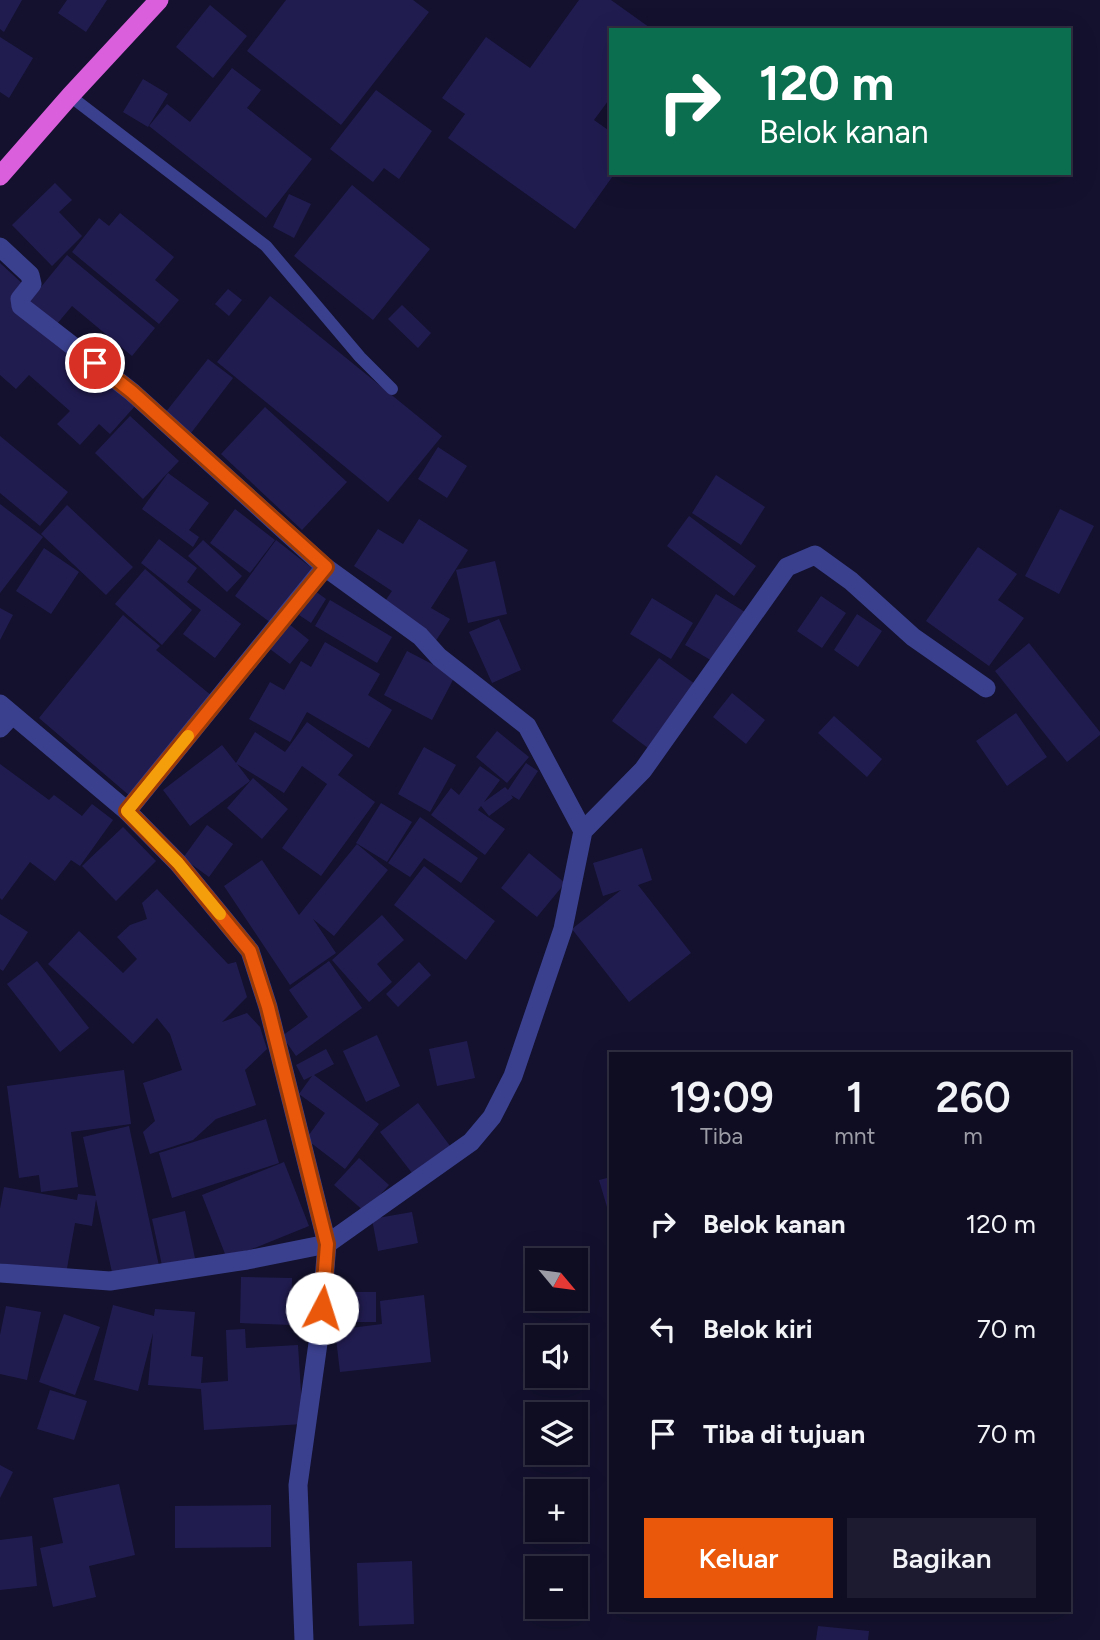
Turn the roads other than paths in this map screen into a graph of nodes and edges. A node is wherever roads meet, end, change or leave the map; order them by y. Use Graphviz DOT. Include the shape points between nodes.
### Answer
graph roads {
  1 [pos="159,0"];
  2 [pos="70,96"];
  3 [pos="0,176"];
  4 [pos="0,247"];
  5 [pos="392,389"];
  6 [pos="326,567"];
  7 [pos="986,688"];
  8 [pos="4,716"];
  9 [pos="127,811"];
  10 [pos="583,831"];
  11 [pos="327,1244"];
  12 [pos="0,1273"];
  13 [pos="304,1640"];
  1 -- 2 [label="highway"];
  2 -- 3 [label="highway"];
  2 -- 5 [label="lane" via="266,246"];
  4 -- 6 [label="street" via="30,275 32,284 20,299 21,306 132,392"];
  6 -- 9 [label="street"];
  6 -- 10 [label="street" via="420,636 439,657 527,726"];
  7 -- 10 [label="street" via="913,637 815,555 787,567 643,769"];
  8 -- 9 [label="street"];
  9 -- 11 [label="street" via="178,863 250,951"];
  10 -- 11 [label="street" via="564,929 513,1076 492,1117 471,1142"];
  11 -- 12 [label="street" via="110,1280"];
  11 -- 13 [label="street" via="298,1485"];
}
